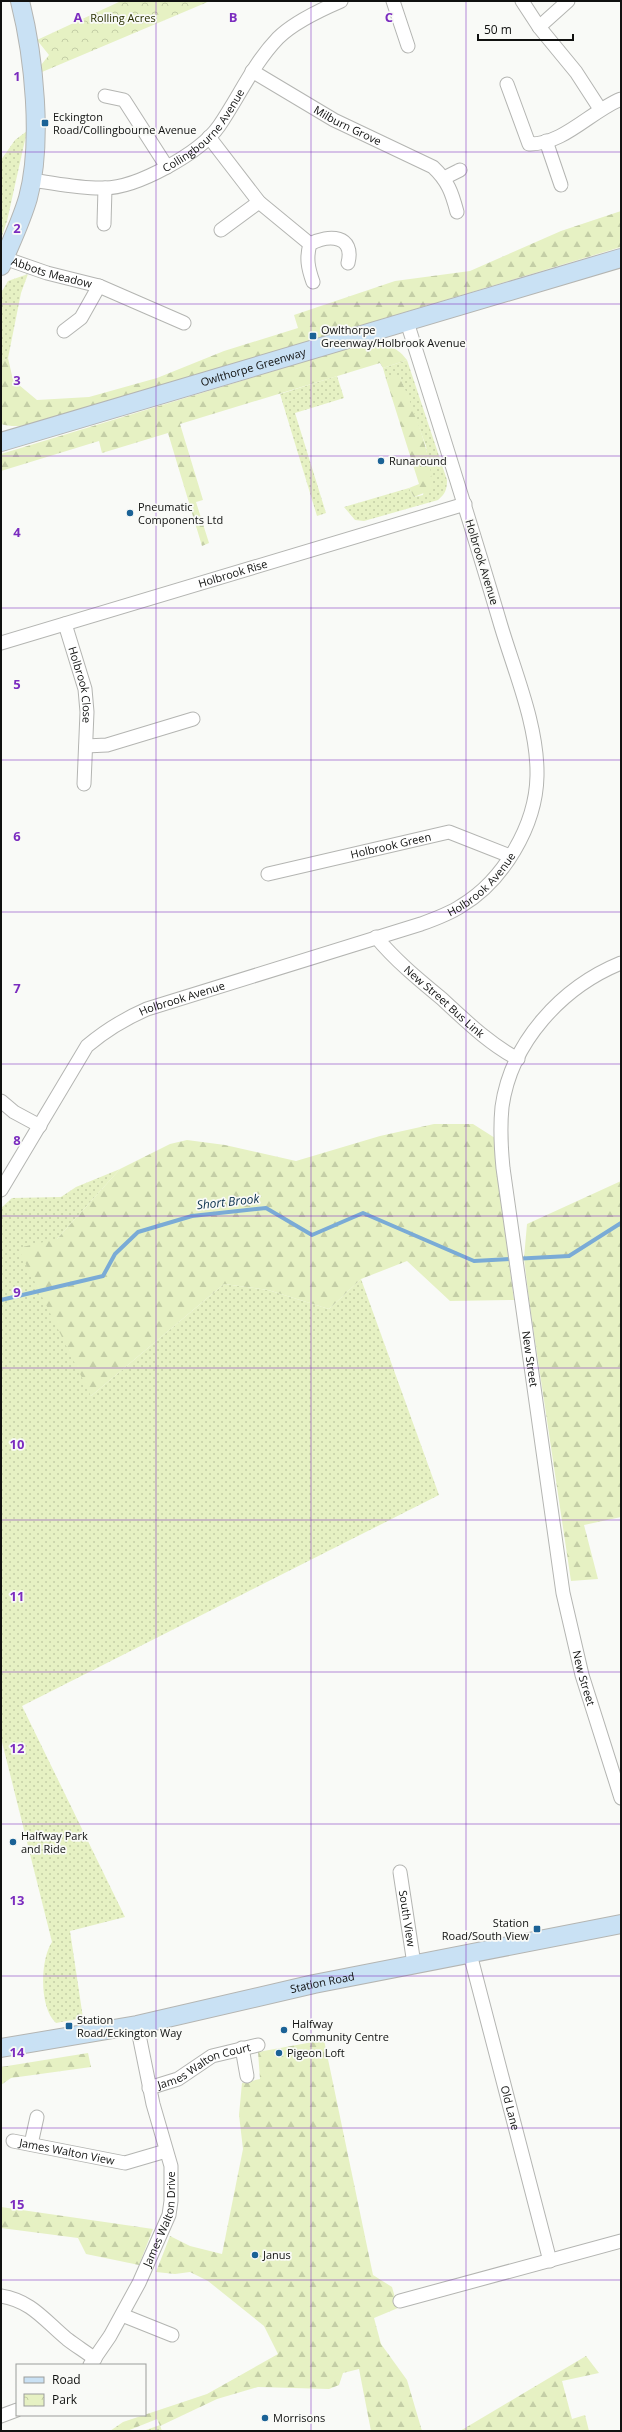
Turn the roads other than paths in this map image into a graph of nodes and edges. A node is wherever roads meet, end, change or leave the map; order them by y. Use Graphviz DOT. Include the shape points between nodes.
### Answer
graph roads {
  1 [pos="20,1"];
  2 [pos="340,1"];
  3 [pos="393,1"];
  4 [pos="522,1"];
  5 [pos="568,1"];
  6 [pos="539,27"];
  7 [pos="408,46"];
  8 [pos="252,71"];
  9 [pos="507,84"];
  10 [pos="105,96"];
  11 [pos="621,99"];
  12 [pos="600,109"];
  13 [pos="209,137"];
  14 [pos="546,141"];
  15 [pos="167,167"];
  16 [pos="460,170"];
  17 [pos="444,178"];
  18 [pos="32,180"];
  19 [pos="560,185"];
  20 [pos="105,188"];
  21 [pos="259,202"];
  22 [pos="457,212"];
  23 [pos="104,224"];
  24 [pos="221,230"];
  25 [pos="310,244"];
  26 [pos="621,258"];
  27 [pos="3,262"];
  28 [pos="348,263"];
  29 [pos="313,282"];
  30 [pos="99,286"];
  31 [pos="407,322"];
  32 [pos="184,323"];
  33 [pos="64,331"];
  34 [pos="1,442"];
  35 [pos="465,504"];
  36 [pos="65,624"];
  37 [pos="1,643"];
  38 [pos="193,719"];
  39 [pos="86,746"];
  40 [pos="84,784"];
  41 [pos="510,856"];
  42 [pos="268,874"];
  43 [pos="376,937"];
  44 [pos="621,964"];
  45 [pos="518,1059"];
  46 [pos="1,1102"];
  47 [pos="40,1126"];
  48 [pos="1,1190"];
  49 [pos="621,1798"];
  50 [pos="400,1872"];
  51 [pos="621,1924"];
  52 [pos="470,1954"];
  53 [pos="414,1964"];
  54 [pos="137,2025"];
  55 [pos="1,2041"];
  56 [pos="24,2042"];
  57 [pos="258,2045"];
  58 [pos="1,2048"];
  59 [pos="242,2048"];
  60 [pos="247,2076"];
  61 [pos="149,2088"];
  62 [pos="37,2117"];
  63 [pos="13,2141"];
  64 [pos="30,2144"];
  65 [pos="166,2151"];
  66 [pos="621,2242"];
  67 [pos="550,2261"];
  68 [pos="1,2296"];
  69 [pos="400,2301"];
  70 [pos="122,2315"];
  71 [pos="172,2335"];
  72 [pos="92,2362"];
  73 [pos="16,2410"];
  74 [pos="1,2416"];
  1 -- 18 [label="street" via="35,108"];
  2 -- 8 [label="street, Collingbourne Avenue" via="303,20 279,37"];
  3 -- 7 [label="street"];
  4 -- 6 [label="street"];
  5 -- 6 [label="street"];
  6 -- 12 [label="street" via="564,56"];
  8 -- 13 [label="street, Collingbourne Avenue" via="218,127"];
  8 -- 17 [label="street, Milburn Grove" via="334,120 433,167"];
  9 -- 14 [label="street" via="529,144"];
  10 -- 15 [label="street" via="124,100"];
  11 -- 12 [label="street"];
  12 -- 14 [label="street" via="581,123"];
  13 -- 15 [label="street, Collingbourne Avenue"];
  13 -- 21 [label="street"];
  14 -- 19 [label="street"];
  15 -- 20 [label="street, Collingbourne Avenue" via="136,182"];
  16 -- 17 [label="street"];
  17 -- 22 [label="street, Milburn Grove" via="451,189"];
  18 -- 20 [label="street, Collingbourne Avenue"];
  18 -- 27 [label="street" via="20,221"];
  20 -- 23 [label="street"];
  21 -- 24 [label="street"];
  21 -- 25 [label="street"];
  25 -- 28 [label="street" via="333,237 342,241 348,247"];
  25 -- 29 [label="street" via="307,261"];
  26 -- 31 [label="street, Owlthorpe Greenway"];
  27 -- 30 [label="street, Abbots Meadow"];
  30 -- 32 [label="street, Abbots Meadow"];
  30 -- 33 [label="street, Abbots Meadow" via="81,318"];
  31 -- 34 [label="street, Owlthorpe Greenway"];
  31 -- 35 [label="street, Holbrook Avenue"];
  35 -- 36 [label="street, Holbrook Rise"];
  35 -- 41 [label="street, Holbrook Avenue" via="522,696 535,757 537,777 533,803 525,829"];
  36 -- 37 [label="street, Holbrook Rise"];
  36 -- 39 [label="street, Holbrook Close" via="85,688"];
  38 -- 39 [label="street" via="107,745"];
  39 -- 40 [label="street, Holbrook Close"];
  41 -- 42 [label="street, Holbrook Green" via="449,832"];
  41 -- 43 [label="street, Holbrook Avenue" via="488,886 462,906 421,924"];
  43 -- 45 [label="street, New Street Bus Link" via="391,955 463,1018 502,1051"];
  43 -- 47 [label="street, Holbrook Avenue" via="147,1009 123,1019 87,1046"];
  44 -- 45 [label="street, New Street" via="602,971 561,999 532,1034"];
  45 -- 49 [label="street, New Street" via="502,1106 503,1174 563,1593 582,1675"];
  46 -- 47 [label="street"];
  47 -- 48 [label="street, Holbrook Avenue"];
  50 -- 53 [label="street, South View"];
  51 -- 52 [label="street, Station Road"];
  52 -- 53 [label="street, Station Road"];
  52 -- 67 [label="street, Old Lane"];
  53 -- 54 [label="street, Station Road"];
  54 -- 56 [label="street, Station Road"];
  54 -- 61 [label="street, James Walton Drive"];
  55 -- 56 [label="street, Station Road"];
  56 -- 58 [label="street, Station Road"];
  57 -- 59 [label="street, James Walton Court"];
  59 -- 60 [label="street"];
  59 -- 61 [label="street, James Walton Court" via="212,2056 178,2079"];
  61 -- 65 [label="street, James Walton Drive"];
  62 -- 64 [label="street"];
  63 -- 64 [label="street, James Walton View"];
  64 -- 65 [label="street, James Walton View" via="125,2163"];
  65 -- 70 [label="street, James Walton Drive" via="171,2166 172,2187 169,2216"];
  66 -- 67 [label="street"];
  67 -- 69 [label="street"];
  68 -- 72 [label="street" via="30,2306"];
  70 -- 71 [label="street"];
  70 -- 72 [label="street, James Walton Drive"];
  73 -- 74 [label="street"];
}
